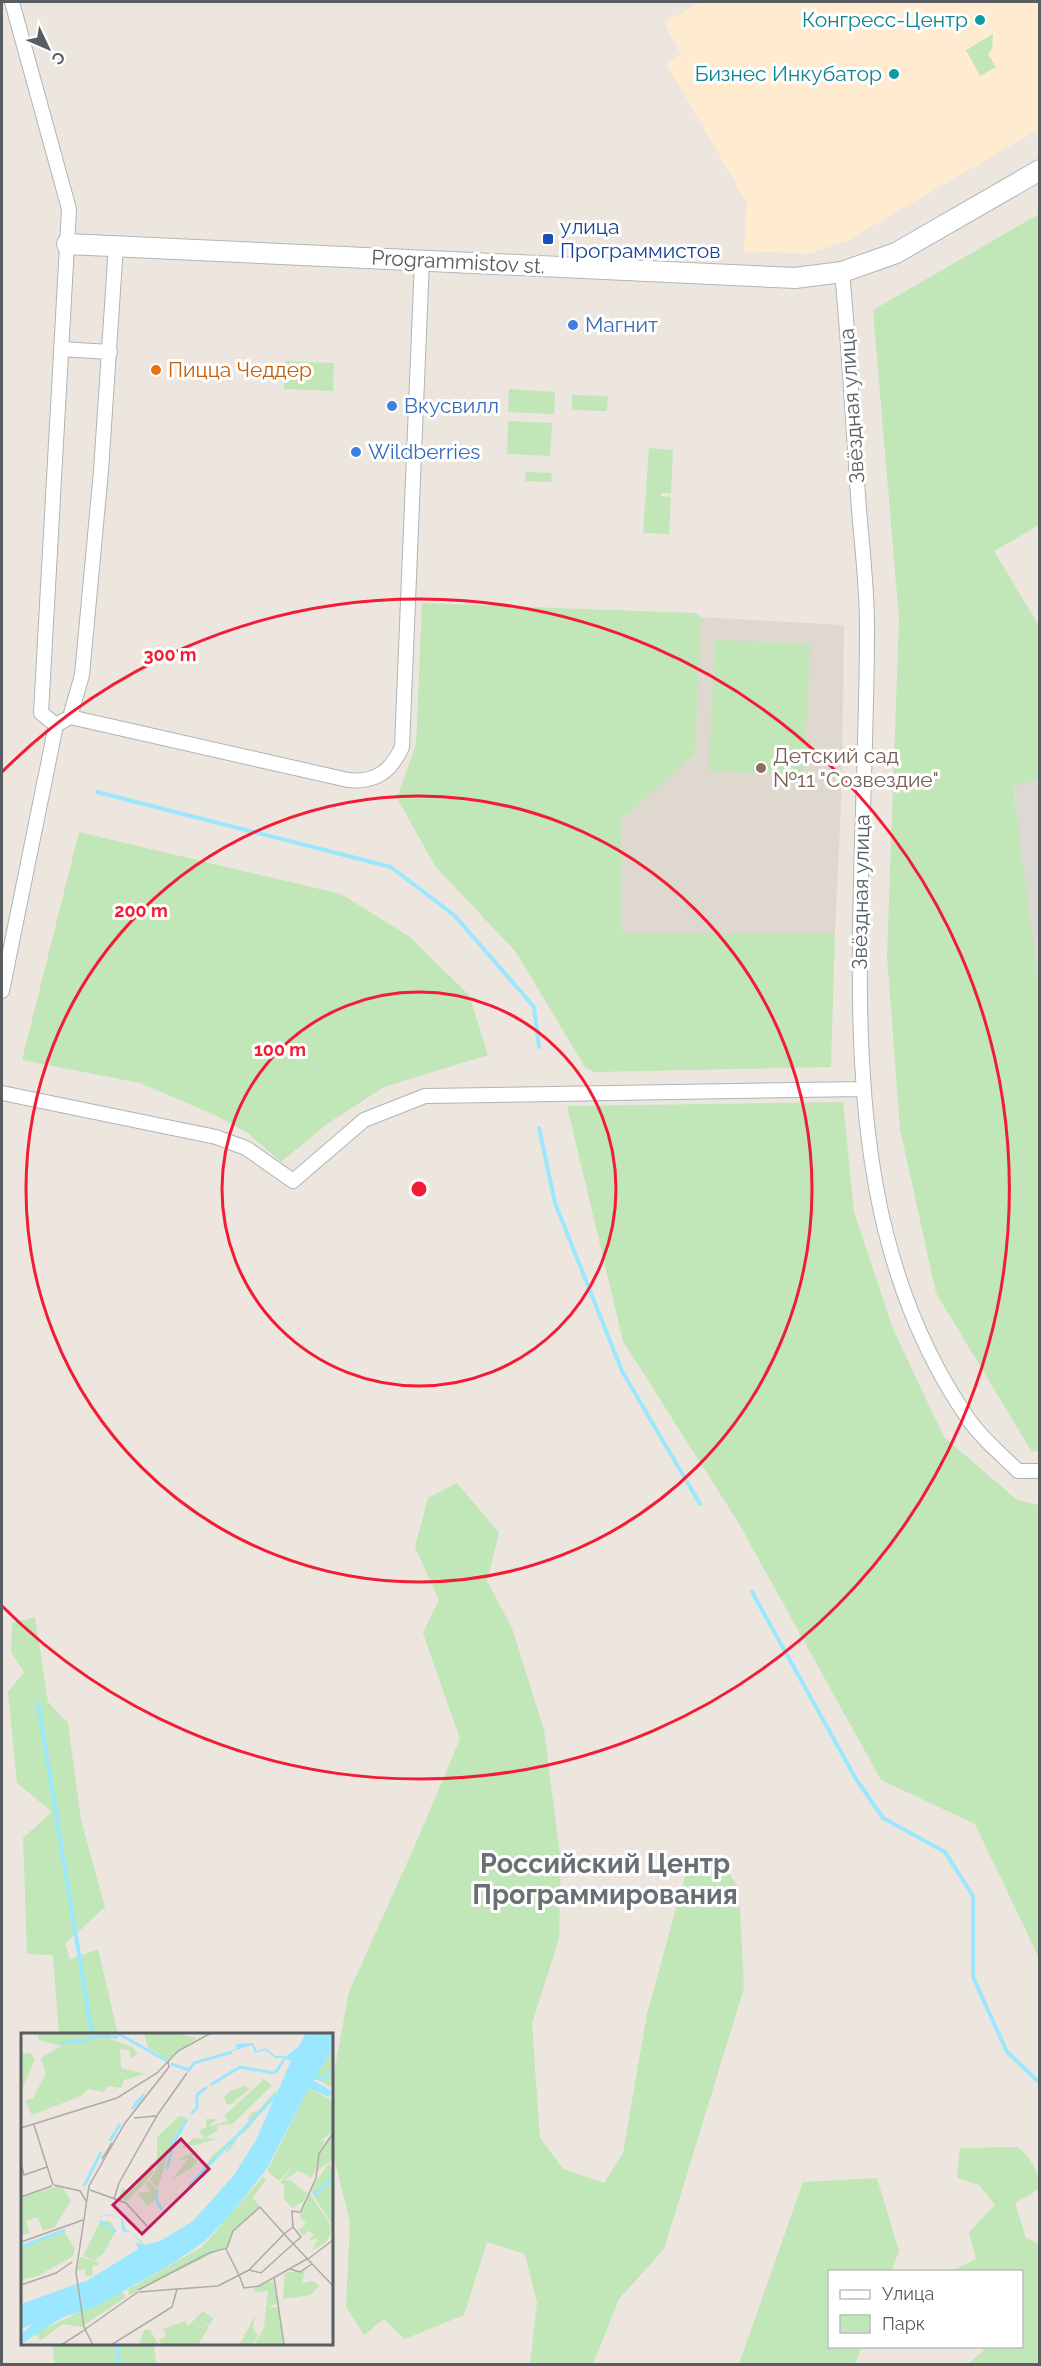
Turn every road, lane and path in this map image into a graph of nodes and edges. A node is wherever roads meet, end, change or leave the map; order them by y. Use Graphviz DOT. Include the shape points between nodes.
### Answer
graph roads {
  1 [pos="12,2"];
  2 [pos="1040,170"];
  3 [pos="67,244"];
  4 [pos="116,245"];
  5 [pos="422,260"];
  6 [pos="842,272"];
  7 [pos="61,349"];
  8 [pos="110,352"];
  9 [pos="70,717"];
  10 [pos="56,725"];
  11 [pos="2,991"];
  12 [pos="863,1089"];
  13 [pos="2,1092"];
  14 [pos="1040,1471"];
  1 -- 3 [label="street" via="69,209"];
  2 -- 6 [label="street, Programmistov st." via="897,253"];
  3 -- 4 [label="street, Programmistov st."];
  3 -- 7 [label="street"];
  4 -- 5 [label="street, Programmistov st."];
  4 -- 8 [label="street"];
  5 -- 6 [label="street, Programmistov st." via="795,278"];
  5 -- 9 [label="street" via="402,747 395,762 363,782 348,780"];
  6 -- 12 [label="street, Звёздная улица" via="867,624 860,878"];
  7 -- 8 [label="street"];
  7 -- 10 [label="street" via="41,712"];
  8 -- 9 [label="street" via="82,675"];
  9 -- 10 [label="street"];
  10 -- 11 [label="street"];
  12 -- 13 [label="street" via="425,1096 364,1120 293,1181 246,1148 216,1137"];
  12 -- 14 [label="street, Звёздная улица" via="881,1221 919,1335 968,1419 1018,1472"];
}
